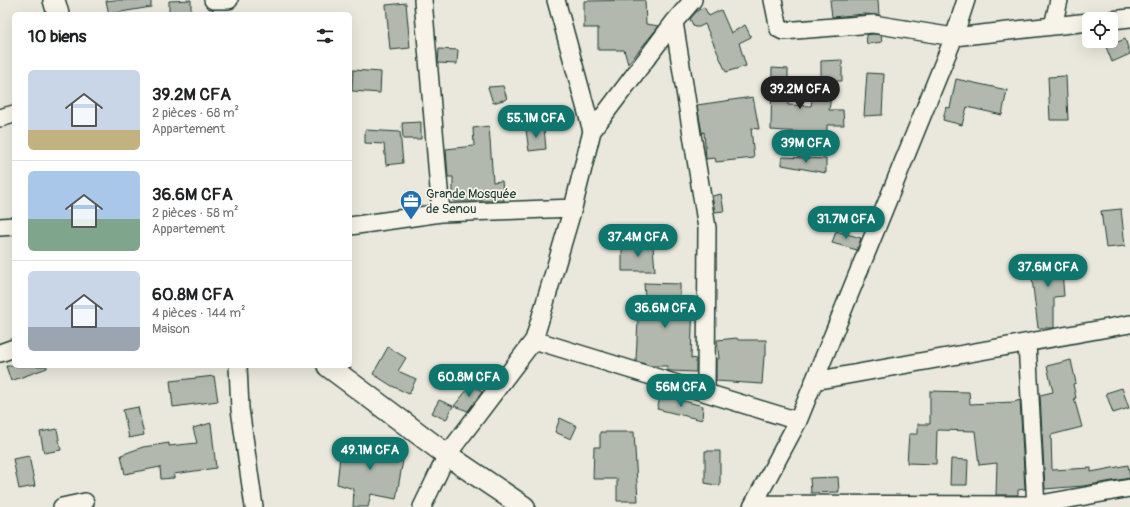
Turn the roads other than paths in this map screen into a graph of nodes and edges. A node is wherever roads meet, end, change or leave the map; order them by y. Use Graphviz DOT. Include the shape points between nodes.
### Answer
graph roads {
  1 [pos="54,0"];
  2 [pos="423,0"];
  3 [pos="556,0"];
  4 [pos="693,0"];
  5 [pos="774,0"];
  6 [pos="966,0"];
  7 [pos="1059,0"];
  8 [pos="57,12"];
  9 [pos="1130,18"];
  10 [pos="1118,19"];
  11 [pos="674,22"];
  12 [pos="1082,23"];
  13 [pos="1053,26"];
  14 [pos="954,37"];
  15 [pos="12,115"];
  16 [pos="0,118"];
  17 [pos="592,131"];
  18 [pos="573,208"];
  19 [pos="440,213"];
  20 [pos="12,226"];
  21 [pos="352,226"];
  22 [pos="0,227"];
  23 [pos="1130,324"];
  24 [pos="534,340"];
  25 [pos="1027,343"];
  26 [pos="12,349"];
  27 [pos="0,353"];
  28 [pos="238,368"];
  29 [pos="331,368"];
  30 [pos="814,382"];
  31 [pos="706,392"];
  32 [pos="798,421"];
  33 [pos="447,455"];
  34 [pos="1130,488"];
  35 [pos="85,502"];
  36 [pos="753,505"];
  37 [pos="1035,506"];
  38 [pos="62,507"];
  39 [pos="254,507"];
  40 [pos="422,507"];
  41 [pos="524,507"];
  1 -- 8 [label="street"];
  2 -- 19 [label="street"];
  3 -- 17 [label="street"];
  4 -- 11 [label="street"];
  5 -- 14 [label="street" via="779,29 783,31 873,24"];
  6 -- 14 [label="street"];
  7 -- 13 [label="street"];
  9 -- 10 [label="street"];
  11 -- 17 [label="street"];
  11 -- 31 [label="street" via="707,228"];
  12 -- 13 [label="street"];
  13 -- 14 [label="street"];
  14 -- 30 [label="street"];
  15 -- 16 [label="street"];
  17 -- 18 [label="street"];
  18 -- 19 [label="street"];
  18 -- 24 [label="street"];
  19 -- 21 [label="street"];
  20 -- 22 [label="street"];
  23 -- 25 [label="street"];
  24 -- 31 [label="street"];
  24 -- 33 [label="street"];
  25 -- 30 [label="street"];
  25 -- 37 [label="street"];
  26 -- 27 [label="street"];
  28 -- 39 [label="street" via="240,409"];
  29 -- 33 [label="street"];
  30 -- 32 [label="street"];
  31 -- 32 [label="street"];
  32 -- 36 [label="street"];
  33 -- 40 [label="street"];
  33 -- 41 [label="street"];
  34 -- 37 [label="street"];
  35 -- 38 [label="street"];
  36 -- 37 [label="street"];
}
